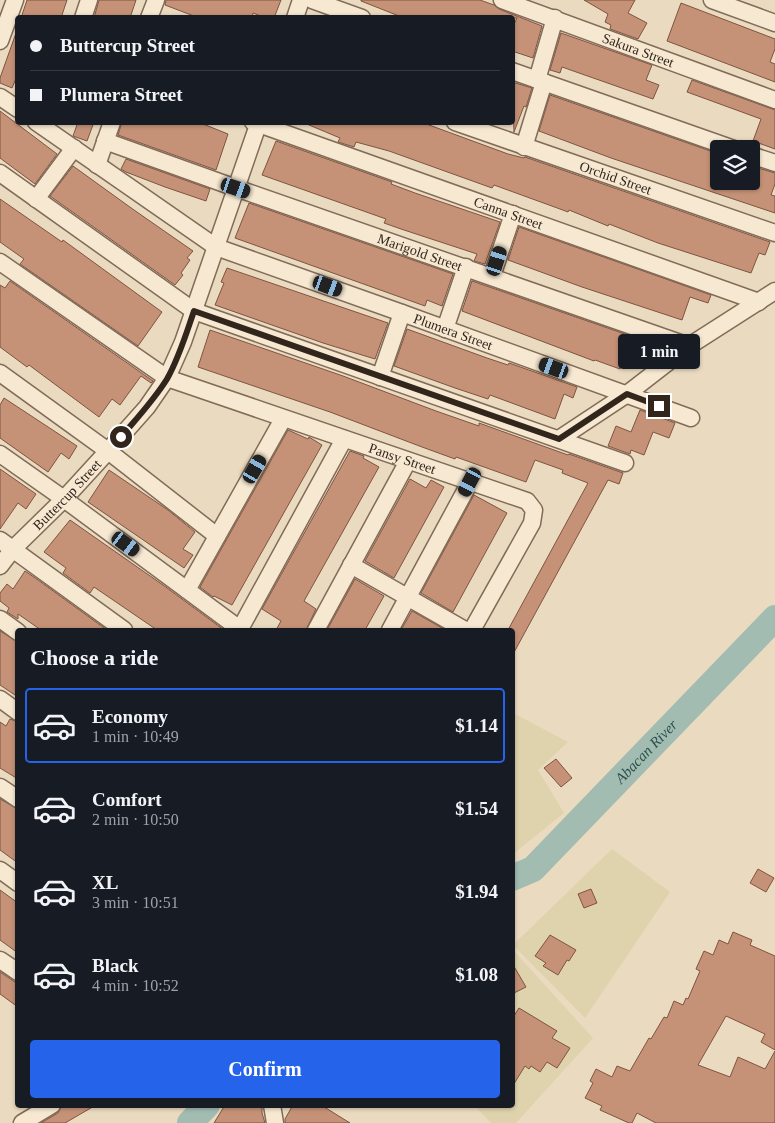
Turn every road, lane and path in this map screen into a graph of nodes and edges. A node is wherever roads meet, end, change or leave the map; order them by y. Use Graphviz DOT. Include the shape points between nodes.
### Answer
graph roads {
  1 [pos="15,0"];
  2 [pos="89,0"];
  3 [pos="301,0"];
  4 [pos="312,0"];
  5 [pos="502,0"];
  6 [pos="712,0"];
  7 [pos="549,11"];
  8 [pos="84,15"];
  9 [pos="296,15"];
  10 [pos="354,15"];
  11 [pos="775,23"];
  12 [pos="0,41"];
  13 [pos="515,72"];
  14 [pos="541,81"];
  15 [pos="0,97"];
  16 [pos="775,100"];
  17 [pos="15,107"];
  18 [pos="42,125"];
  19 [pos="111,125"];
  20 [pos="256,125"];
  21 [pos="263,125"];
  22 [pos="463,125"];
  23 [pos="106,141"];
  24 [pos="710,141"];
  25 [pos="524,147"];
  26 [pos="74,148"];
  27 [pos="760,158"];
  28 [pos="775,163"];
  29 [pos="97,165"];
  30 [pos="0,173"];
  31 [pos="236,188"];
  32 [pos="36,199"];
  33 [pos="513,214"];
  34 [pos="775,233"];
  35 [pos="216,247"];
  36 [pos="0,262"];
  37 [pos="466,268"];
  38 [pos="492,276"];
  39 [pos="775,290"];
  40 [pos="759,302"];
  41 [pos="194,311"];
  42 [pos="402,313"];
  43 [pos="445,328"];
  44 [pos="689,346"];
  45 [pos="0,373"];
  46 [pos="380,377"];
  47 [pos="167,378"];
  48 [pos="627,394"];
  49 [pos="691,418"];
  50 [pos="284,419"];
  51 [pos="344,439"];
  52 [pos="559,439"];
  53 [pos="108,451"];
  54 [pos="0,454"];
  55 [pos="408,461"];
  56 [pos="625,463"];
  57 [pos="470,482"];
  58 [pos="64,499"];
  59 [pos="217,536"];
  60 [pos="0,540"];
  61 [pos="14,550"];
  62 [pos="351,565"];
  63 [pos="0,566"];
  64 [pos="187,590"];
  65 [pos="408,598"];
  66 [pos="0,619"];
  67 [pos="121,628"];
  68 [pos="235,628"];
  69 [pos="317,628"];
  70 [pos="391,628"];
  71 [pos="462,628"];
  72 [pos="473,628"];
  73 [pos="15,630"];
  74 [pos="0,699"];
  75 [pos="15,710"];
  76 [pos="0,787"];
  77 [pos="15,797"];
  78 [pos="0,870"];
  79 [pos="15,881"];
  80 [pos="0,960"];
  81 [pos="15,970"];
  82 [pos="47,1108"];
  83 [pos="272,1108"];
  84 [pos="22,1123"];
  85 [pos="275,1123"];
  1 -- 12 [label="street"];
  2 -- 8 [label="street"];
  3 -- 9 [label="street"];
  4 -- 10 [label="street"];
  5 -- 7 [label="street, Sakura Street"];
  6 -- 11 [label="street"];
  7 -- 14 [label="street"];
  7 -- 16 [label="street, Sakura Street"];
  13 -- 14 [label="street"];
  14 -- 24 [label="street"];
  14 -- 25 [label="street"];
  15 -- 17 [label="street"];
  18 -- 26 [label="street, Plumera Street"];
  19 -- 23 [label="street"];
  20 -- 31 [label="street, Buttercup Street"];
  21 -- 33 [label="street, Canna Street"];
  22 -- 25 [label="street, Orchid Street"];
  23 -- 29 [label="street"];
  23 -- 31 [label="street, Marigold Street"];
  25 -- 34 [label="street, Orchid Street"];
  26 -- 29 [label="street, Plumera Street"];
  26 -- 32 [label="street"];
  27 -- 28 [label="street"];
  29 -- 35 [label="street, Plumera Street"];
  30 -- 32 [label="street"];
  31 -- 35 [label="street, Buttercup Street"];
  31 -- 37 [label="street, Marigold Street"];
  32 -- 41 [label="street"];
  33 -- 38 [label="street"];
  33 -- 40 [label="street, Canna Street"];
  35 -- 41 [label="street, Buttercup Street"];
  35 -- 42 [label="street, Plumera Street"];
  36 -- 47 [label="street, Pansy Street"];
  37 -- 38 [label="street, Marigold Street"];
  37 -- 43 [label="street"];
  38 -- 44 [label="street, Marigold Street"];
  39 -- 40 [label="street"];
  40 -- 44 [label="street"];
  41 -- 46 [label="street"];
  41 -- 47 [label="street, Buttercup Street"];
  42 -- 43 [label="street, Plumera Street"];
  42 -- 46 [label="street"];
  43 -- 48 [label="street, Plumera Street"];
  44 -- 48 [label="street"];
  45 -- 53 [label="street"];
  46 -- 52 [label="street"];
  47 -- 50 [label="street, Pansy Street"];
  47 -- 53 [label="street, Buttercup Street" via="147,407"];
  48 -- 49 [label="street, Plumera Street"];
  48 -- 52 [label="street"];
  50 -- 51 [label="street, Pansy Street"];
  50 -- 59 [label="street"];
  51 -- 55 [label="street, Pansy Street"];
  51 -- 68 [label="street"];
  52 -- 56 [label="street"];
  53 -- 58 [label="street, Buttercup Street"];
  53 -- 59 [label="street"];
  54 -- 58 [label="street"];
  55 -- 57 [label="street, Pansy Street"];
  55 -- 62 [label="street"];
  57 -- 65 [label="street"];
  57 -- 72 [label="street, Pansy Street" via="527,501 534,510 532,523"];
  58 -- 61 [label="street, Buttercup Street"];
  58 -- 64 [label="street"];
  59 -- 64 [label="street"];
  60 -- 61 [label="street"];
  61 -- 63 [label="street, Buttercup Street"];
  61 -- 67 [label="street"];
  62 -- 65 [label="street"];
  62 -- 69 [label="street"];
  64 -- 68 [label="street"];
  65 -- 70 [label="street"];
  65 -- 71 [label="street"];
  66 -- 73 [label="street"];
  74 -- 75 [label="street"];
  76 -- 77 [label="street"];
  78 -- 79 [label="street"];
  80 -- 81 [label="street"];
  82 -- 84 [label="street"];
  83 -- 85 [label="street"];
}
